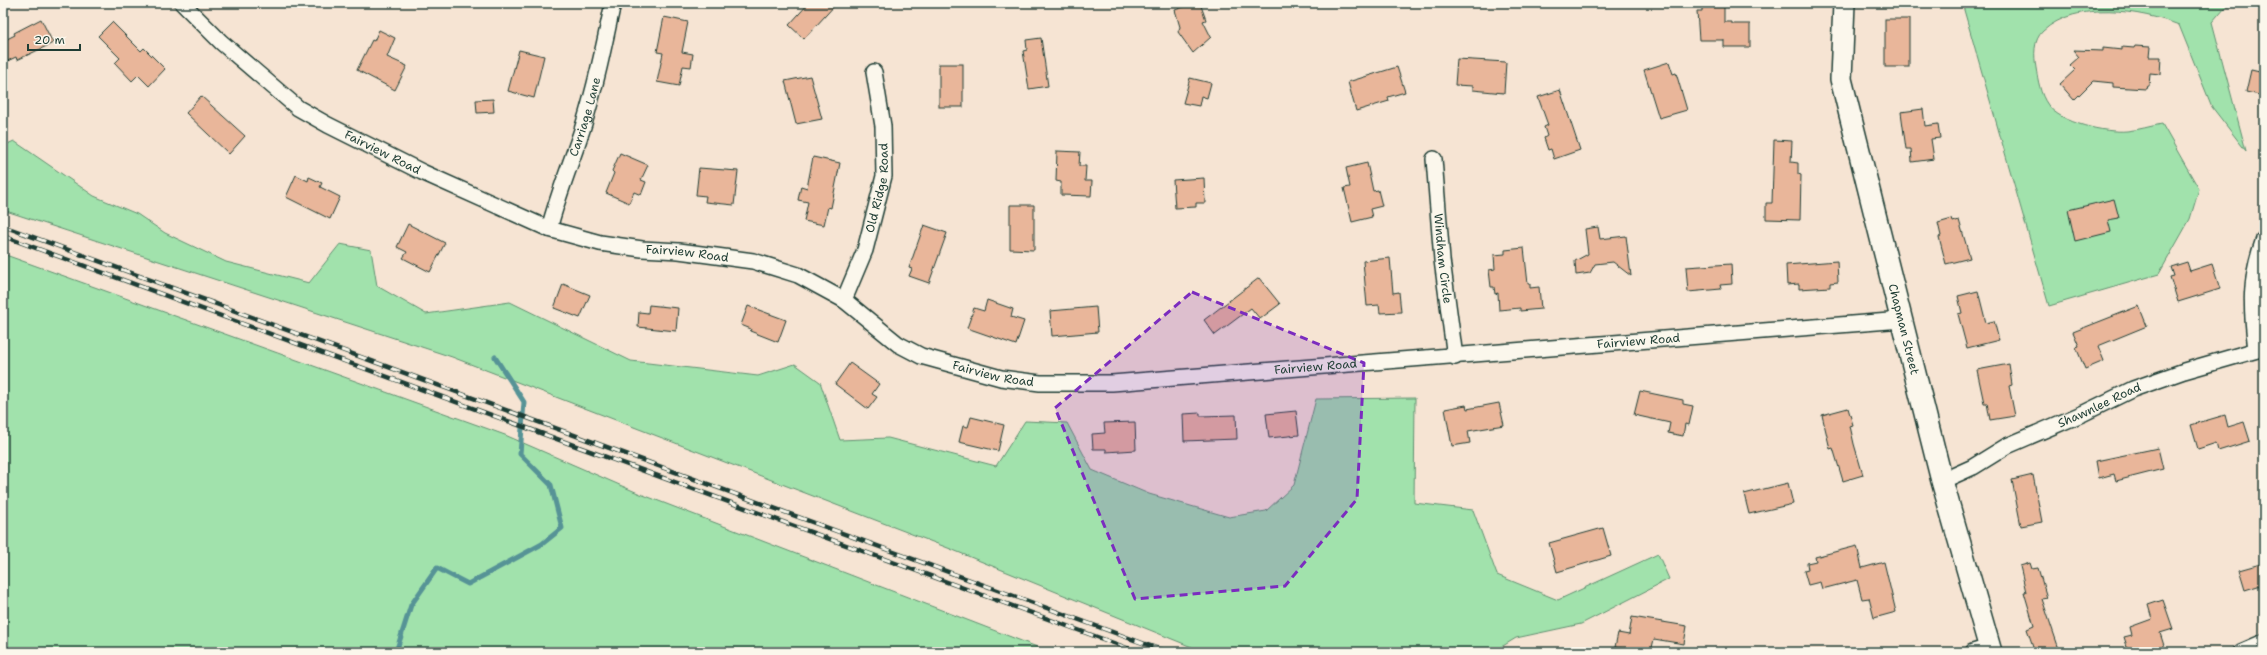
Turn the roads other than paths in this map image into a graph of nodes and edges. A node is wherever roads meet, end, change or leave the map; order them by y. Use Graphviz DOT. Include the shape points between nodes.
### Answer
graph roads {
  1 [pos="182,3"];
  2 [pos="613,3"];
  3 [pos="1844,3"];
  4 [pos="874,72"];
  5 [pos="1434,159"];
  6 [pos="549,229"];
  7 [pos="2264,239"];
  8 [pos="844,300"];
  9 [pos="1902,320"];
  10 [pos="2260,349"];
  11 [pos="1455,357"];
  12 [pos="1942,482"];
  13 [pos="2264,642"];
  14 [pos="1984,650"];
  15 [pos="2241,652"];
  1 -- 6 [label="street, Fairview Road" via="221,42 298,108 422,172"];
  2 -- 6 [label="street, Carriage Lane" via="600,65 582,130 560,189"];
  3 -- 9 [label="street, Chapman Street" via="1841,79"];
  4 -- 8 [label="street, Old Ridge Road" via="883,126 884,176 865,250"];
  5 -- 11 [label="street, Windham Circle" via="1442,260"];
  6 -- 8 [label="street, Fairview Road" via="600,243 753,261 798,275"];
  7 -- 10 [label="street" via="2255,264 2251,310"];
  8 -- 11 [label="street, Fairview Road" via="898,344 921,356 1000,378 1040,383 1112,383"];
  9 -- 11 [label="street, Fairview Road"];
  9 -- 12 [label="street, Chapman Street"];
  10 -- 12 [label="street, Shawnlee Road" via="2132,389 2007,446"];
  12 -- 14 [label="street, Chapman Street"];
  13 -- 15 [label="street"];
}
